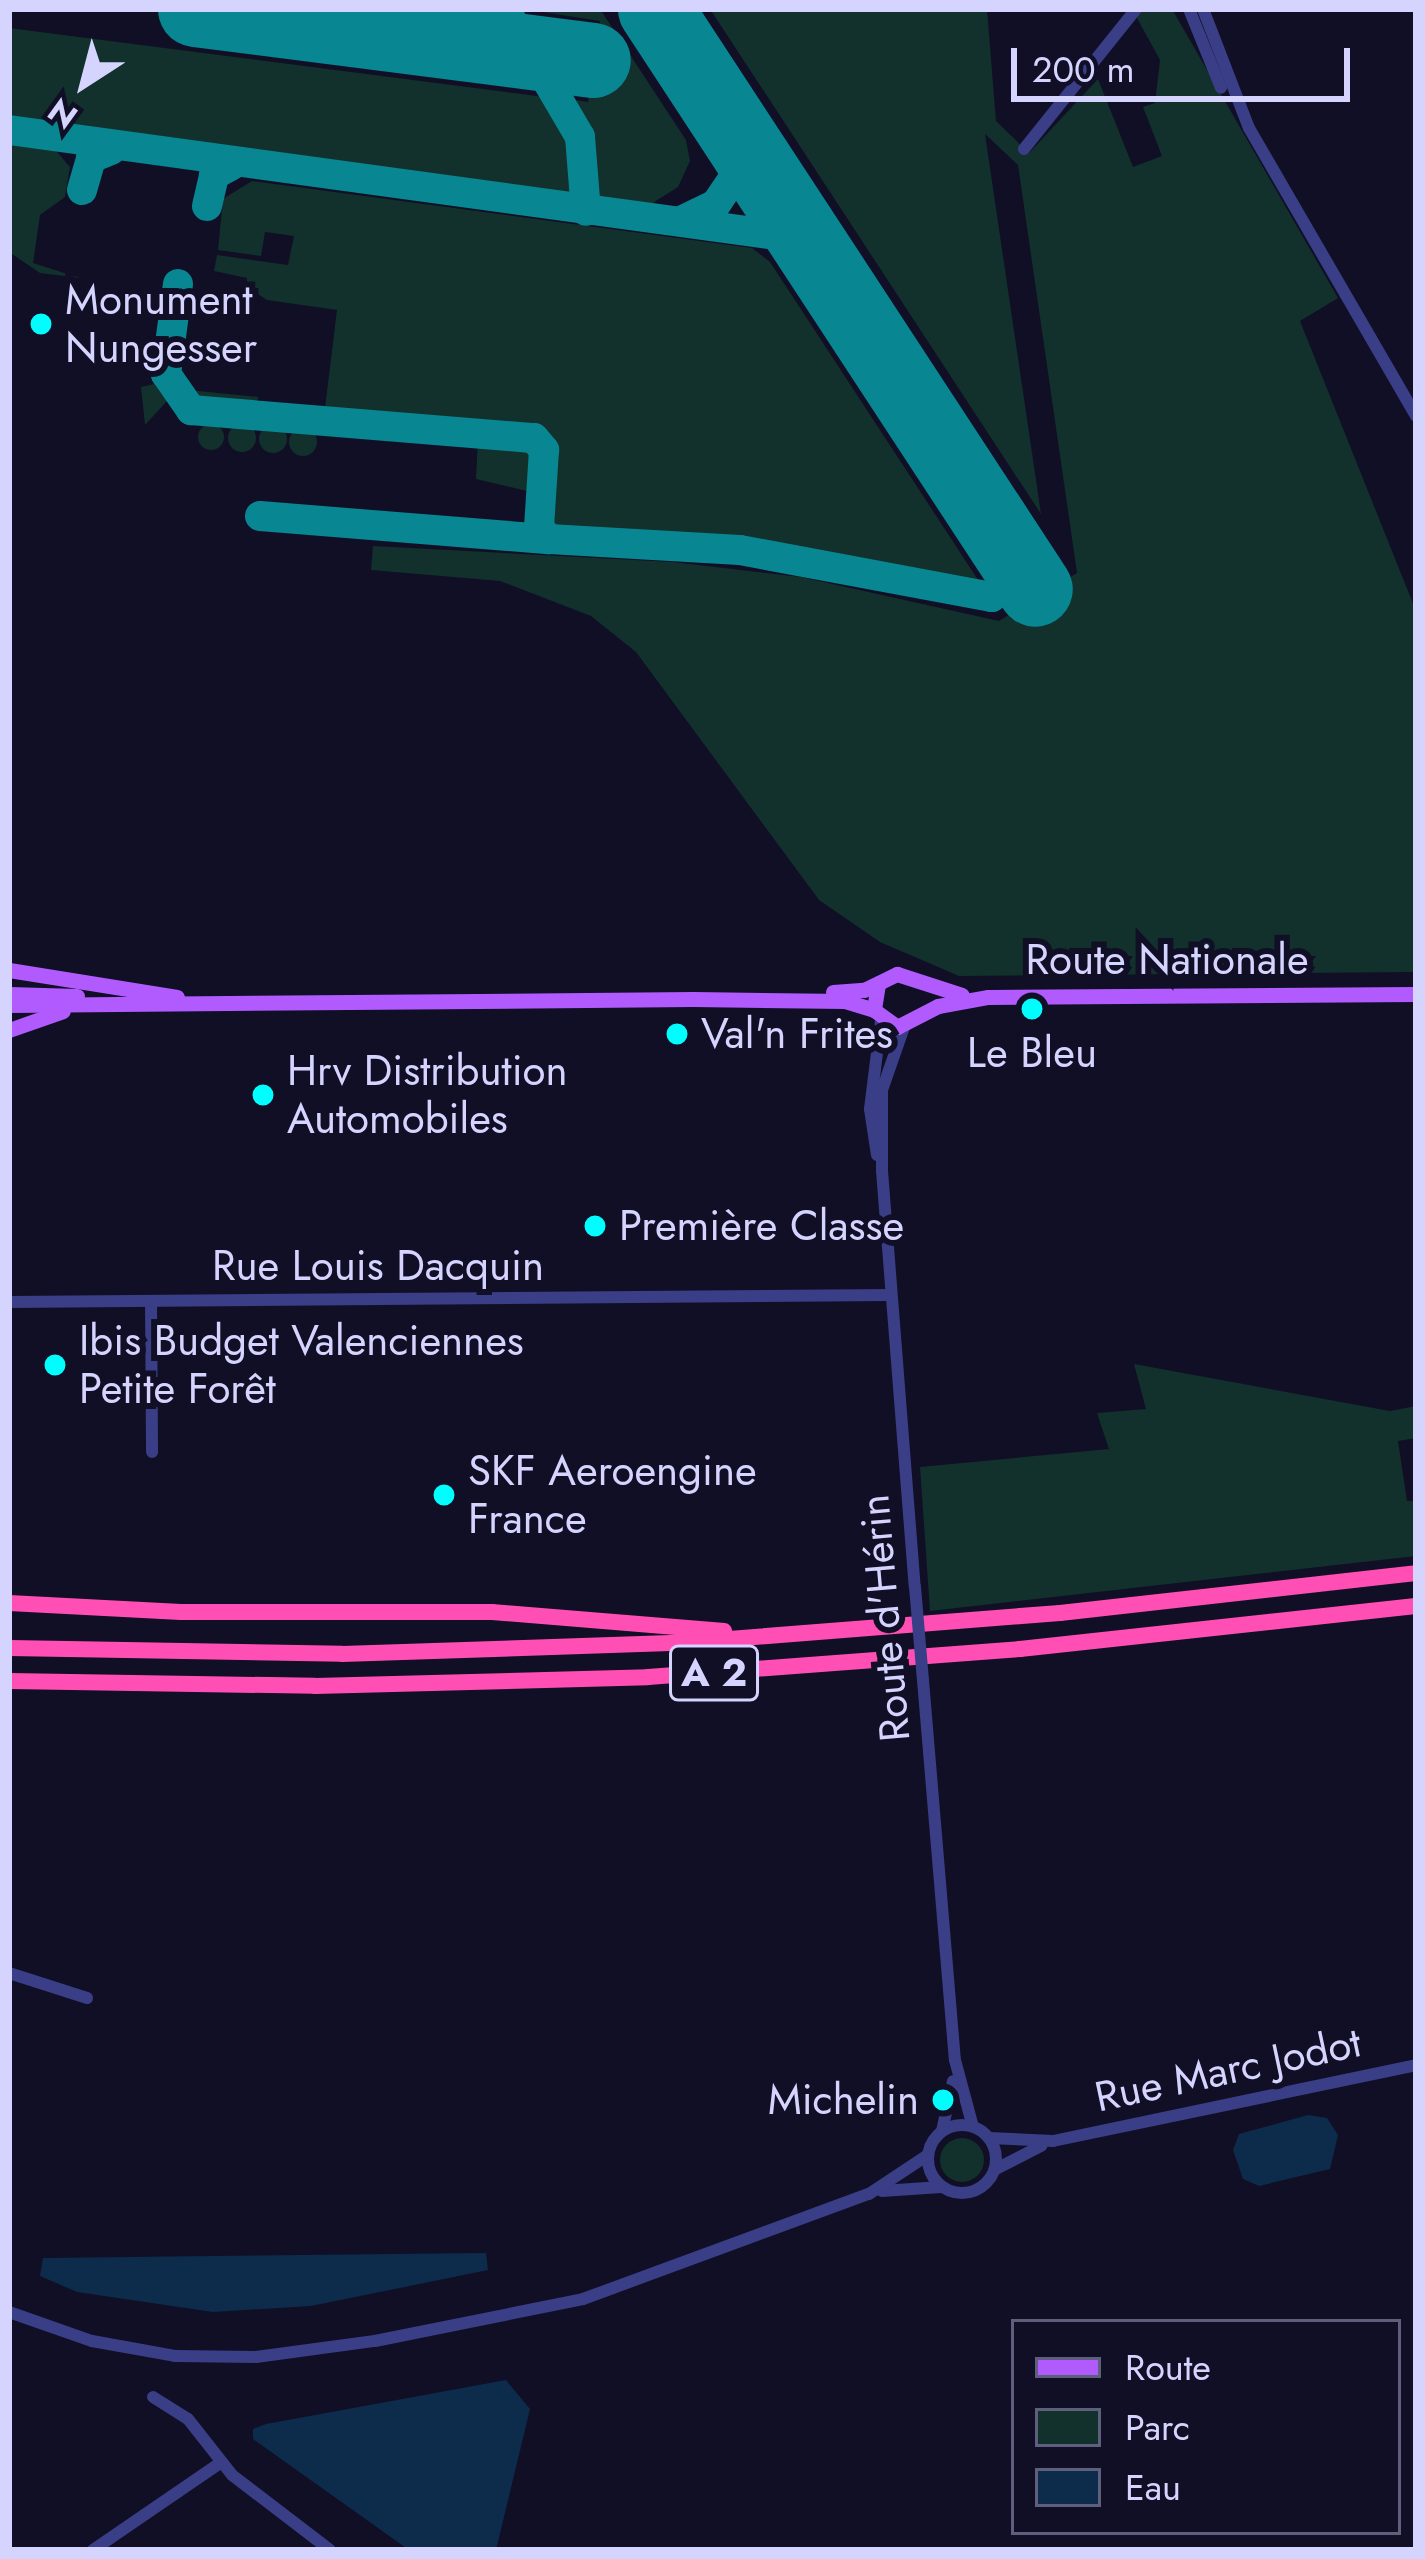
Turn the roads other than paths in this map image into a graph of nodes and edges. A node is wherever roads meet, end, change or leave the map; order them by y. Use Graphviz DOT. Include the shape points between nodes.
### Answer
graph roads {
  1 [pos="1189,9"];
  2 [pos="1203,9"];
  3 [pos="1137,12"];
  4 [pos="1249,128"];
  5 [pos="1024,149"];
  6 [pos="1416,416"];
  7 [pos="9,970"];
  8 [pos="878,984"];
  9 [pos="920,985"];
  10 [pos="9,994"];
  11 [pos="1416,994"];
  12 [pos="177,997"];
  13 [pos="988,998"];
  14 [pos="693,999"];
  15 [pos="338,1002"];
  16 [pos="9,1005"];
  17 [pos="81,1006"];
  18 [pos="922,1014"];
  19 [pos="877,1015"];
  20 [pos="904,1027"];
  21 [pos="9,1030"];
  22 [pos="882,1171"];
  23 [pos="891,1295"];
  24 [pos="151,1301"];
  25 [pos="9,1302"];
  26 [pos="152,1452"];
  27 [pos="1416,1574"];
  28 [pos="9,1603"];
  29 [pos="1416,1606"];
  30 [pos="826,1634"];
  31 [pos="9,1648"];
  32 [pos="9,1681"];
  33 [pos="9,1973"];
  34 [pos="87,1998"];
  35 [pos="955,2060"];
  36 [pos="1416,2065"];
  37 [pos="973,2126"];
  38 [pos="941,2132"];
  39 [pos="989,2138"];
  40 [pos="1053,2141"];
  41 [pos="928,2155"];
  42 [pos="995,2170"];
  43 [pos="941,2187"];
  44 [pos="868,2194"];
  45 [pos="9,2312"];
  46 [pos="154,2397"];
  47 [pos="220,2463"];
  48 [pos="93,2550"];
  49 [pos="330,2550"];
  1 -- 4 [label="street" via="1223,92"];
  2 -- 4 [label="street"];
  3 -- 5 [label="street"];
  4 -- 6 [label="street"];
  7 -- 12 [label="main road"];
  8 -- 9 [label="main road" via="901,974"];
  8 -- 14 [label="main road"];
  8 -- 19 [label="main road"];
  9 -- 13 [label="main road"];
  9 -- 18 [label="main road"];
  10 -- 12 [label="main road"];
  11 -- 13 [label="main road, Route Nationale"];
  12 -- 15 [label="main road"];
  13 -- 18 [label="main road, Route Nationale"];
  14 -- 15 [label="main road"];
  14 -- 19 [label="main road" via="845,1001"];
  15 -- 17 [label="main road"];
  16 -- 17 [label="main road"];
  17 -- 21 [label="main road"];
  18 -- 20 [label="main road"];
  19 -- 20 [label="main road"];
  19 -- 22 [label="street, Route d'Hérin" via="870,1120"];
  20 -- 22 [label="street, Route d'Hérin" via="882,1090"];
  22 -- 23 [label="street, Route d'Hérin"];
  23 -- 24 [label="street, Rue Louis Dacquin"];
  23 -- 35 [label="street, Route d'Hérin, bridge"];
  24 -- 25 [label="street, Rue Louis Dacquin"];
  24 -- 26 [label="street"];
  27 -- 30 [label="highway, A 2"];
  28 -- 30 [label="highway" via="492,1612"];
  29 -- 32 [label="highway, A 2" via="998,1651 648,1677 315,1686"];
  30 -- 31 [label="highway, A 2" via="408,1653"];
  33 -- 34 [label="street"];
  35 -- 37 [label="street, Route d'Hérin"];
  35 -- 38 [label="street, Route d'Hérin"];
  36 -- 40 [label="street, Rue Marc Jodot"];
  37 -- 38 [label="street"];
  37 -- 39 [label="street"];
  38 -- 41 [label="street"];
  39 -- 40 [label="street, Rue Marc Jodot"];
  39 -- 42 [label="street"];
  40 -- 42 [label="street, Rue Marc Jodot"];
  41 -- 43 [label="street"];
  41 -- 44 [label="street"];
  42 -- 43 [label="street" via="973,2192"];
  43 -- 44 [label="street"];
  44 -- 45 [label="street" via="560,2307 298,2353 147,2353"];
  46 -- 47 [label="street" via="188,2419"];
  47 -- 48 [label="street"];
  47 -- 49 [label="street"];
}
